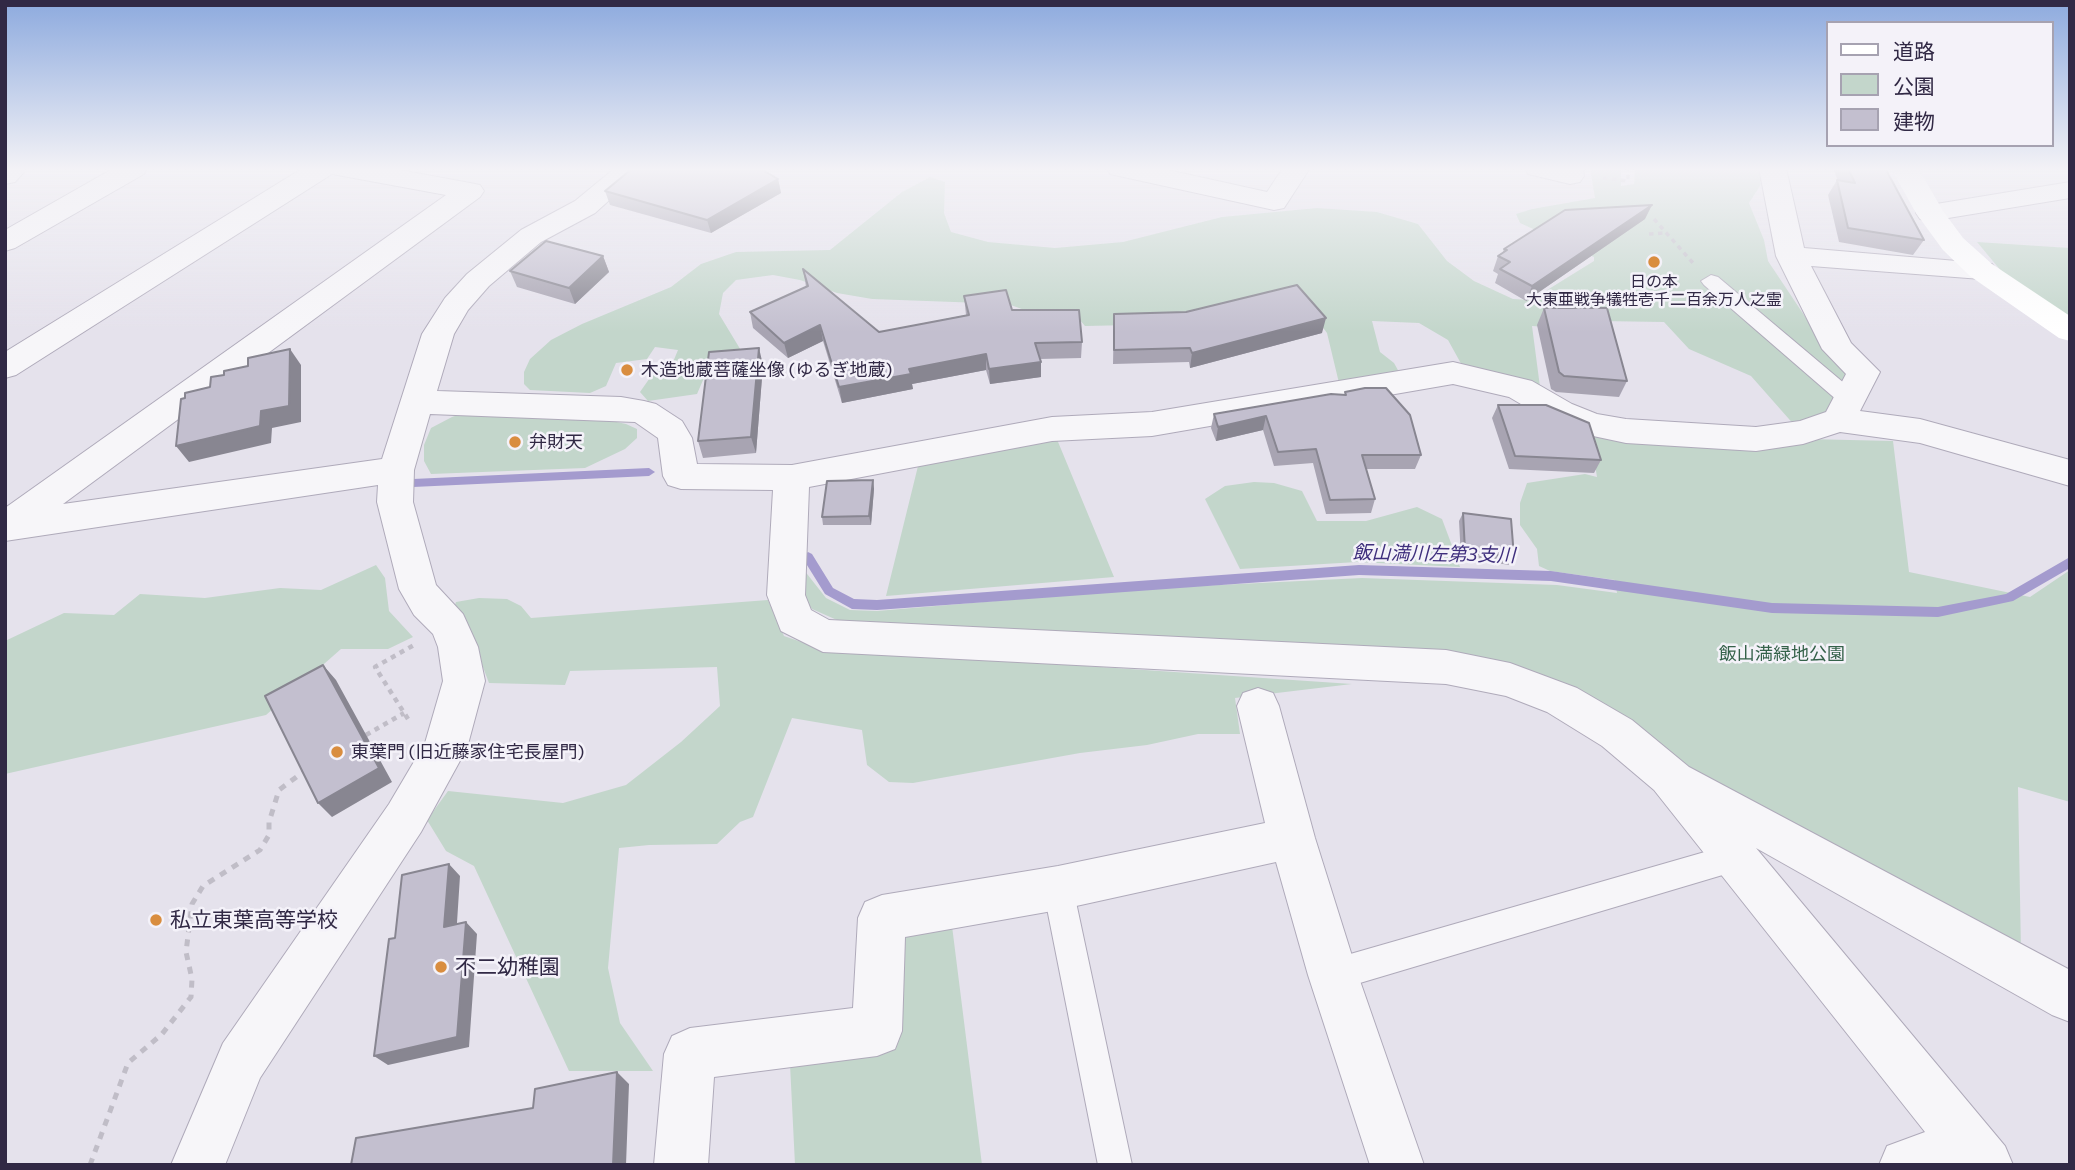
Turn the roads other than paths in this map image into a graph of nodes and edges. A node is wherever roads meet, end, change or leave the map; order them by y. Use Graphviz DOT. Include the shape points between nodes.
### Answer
graph roads {
  1 [pos="39,223"];
  2 [pos="237,223"];
  3 [pos="426,223"];
  4 [pos="555,223"];
  5 [pos="1784,223"];
  6 [pos="1937,223"];
  7 [pos="5,242"];
  8 [pos="1791,256"];
  9 [pos="1981,270"];
  10 [pos="1711,281"];
  11 [pos="2070,331"];
  12 [pos="5,367"];
  13 [pos="417,402"];
  14 [pos="1844,409"];
  15 [pos="396,470"];
  16 [pos="2070,473"];
  17 [pos="792,478"];
  18 [pos="7,526"];
  19 [pos="1258,706"];
  20 [pos="1669,776"];
  21 [pos="1292,838"];
  22 [pos="1736,857"];
  23 [pos="1058,888"];
  24 [pos="1333,975"];
  25 [pos="2070,997"];
  26 [pos="1978,1155"];
  27 [pos="198,1165"];
  28 [pos="681,1165"];
  29 [pos="1115,1165"];
  30 [pos="1397,1165"];
  31 [pos="1906,1165"];
  1 -- 7 [label="street"];
  2 -- 12 [label="street"];
  3 -- 18 [label="street"];
  4 -- 13 [label="street" via="530,236 456,305 438,334"];
  5 -- 8 [label="street"];
  6 -- 9 [label="street"];
  8 -- 9 [label="street"];
  8 -- 14 [label="street" via="1838,349 1864,372"];
  9 -- 11 [label="street"];
  10 -- 14 [label="lane"];
  13 -- 15 [label="street"];
  13 -- 17 [label="street" via="644,412 670,429 681,476"];
  14 -- 16 [label="street"];
  14 -- 17 [label="street" via="1803,432 1756,439 1626,431 1591,425 1520,389 1453,373 1152,424 1052,429"];
  15 -- 18 [label="street"];
  15 -- 27 [label="street" via="395,502 418,589 449,625 464,681 445,748 405,818 242,1061"];
  17 -- 20 [label="street" via="786,595 795,620 823,636 1472,671 1562,700 1618,733"];
  19 -- 21 [label="street"];
  20 -- 22 [label="street"];
  20 -- 25 [label="street"];
  21 -- 23 [label="street"];
  21 -- 24 [label="street"];
  22 -- 24 [label="lane"];
  22 -- 26 [label="street"];
  23 -- 28 [label="street" via="882,918 877,1031 690,1054"];
  23 -- 29 [label="lane"];
  24 -- 30 [label="street"];
  26 -- 31 [label="street"];
}
